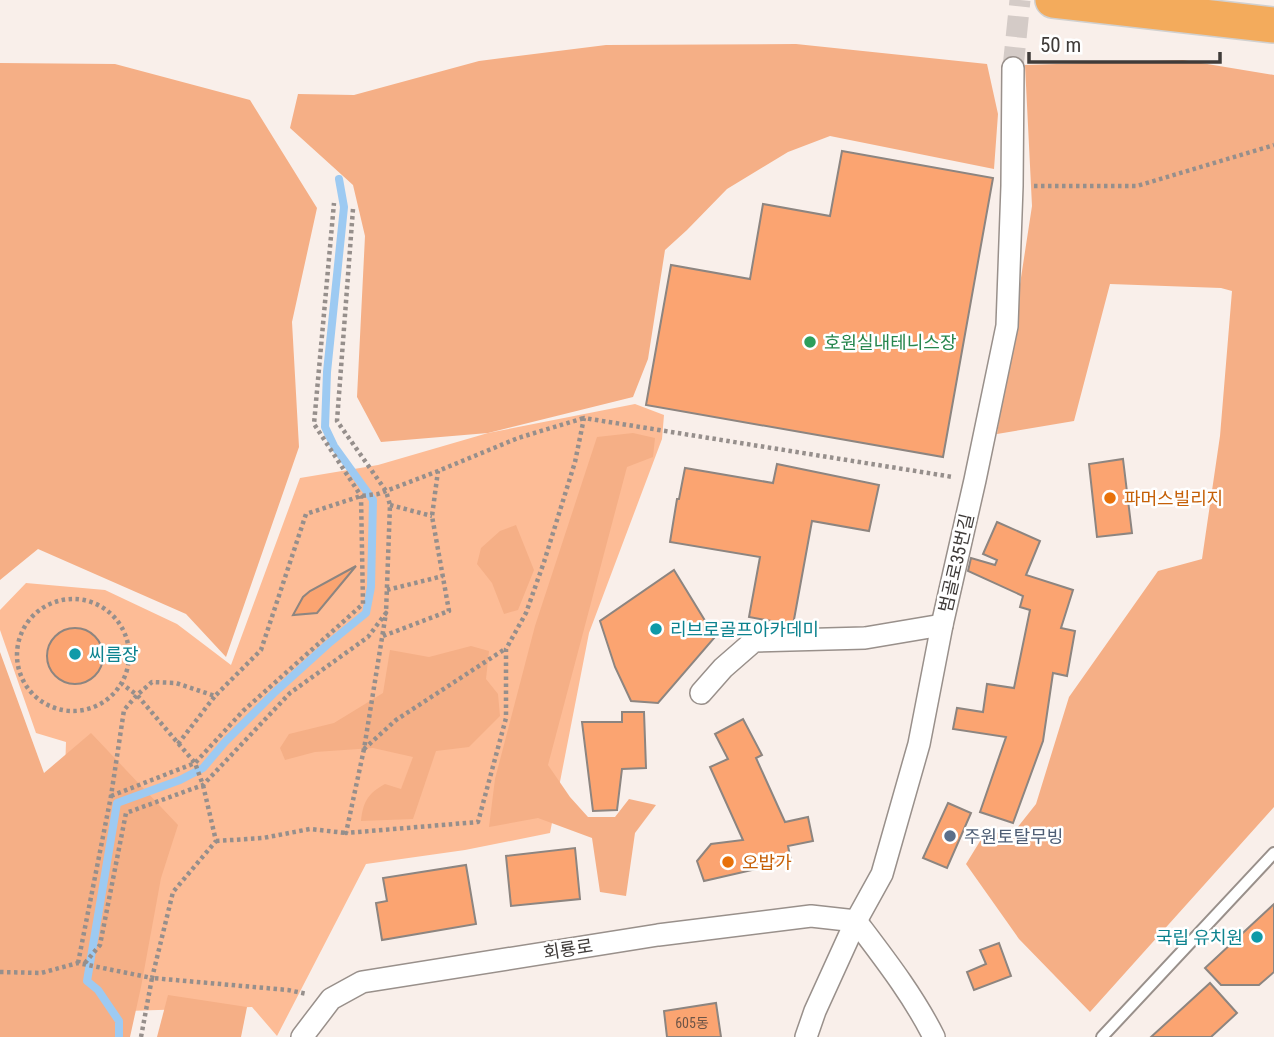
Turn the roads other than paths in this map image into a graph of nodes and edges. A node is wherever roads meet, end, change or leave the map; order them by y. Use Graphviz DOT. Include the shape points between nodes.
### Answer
graph roads {
  1 [pos="1053,0"];
  2 [pos="1274,25"];
  3 [pos="1013,68"];
  4 [pos="942,625"];
  5 [pos="701,693"];
  6 [pos="1274,854"];
  7 [pos="856,921"];
  8 [pos="302,1037"];
  9 [pos="806,1037"];
  10 [pos="934,1037"];
  11 [pos="1102,1037"];
  1 -- 2 [label="highway"];
  3 -- 4 [label="street, 범골로35번길" via="1007,326"];
  4 -- 5 [label="street" via="865,638 754,641"];
  4 -- 7 [label="street, 범골로35번길" via="919,744 902,803 881,874"];
  6 -- 11 [label="lane"];
  7 -- 8 [label="street, 회룡로" via="811,916 658,934 362,982 331,999"];
  7 -- 9 [label="street, 범골로35번길"];
  7 -- 10 [label="street"];
}
